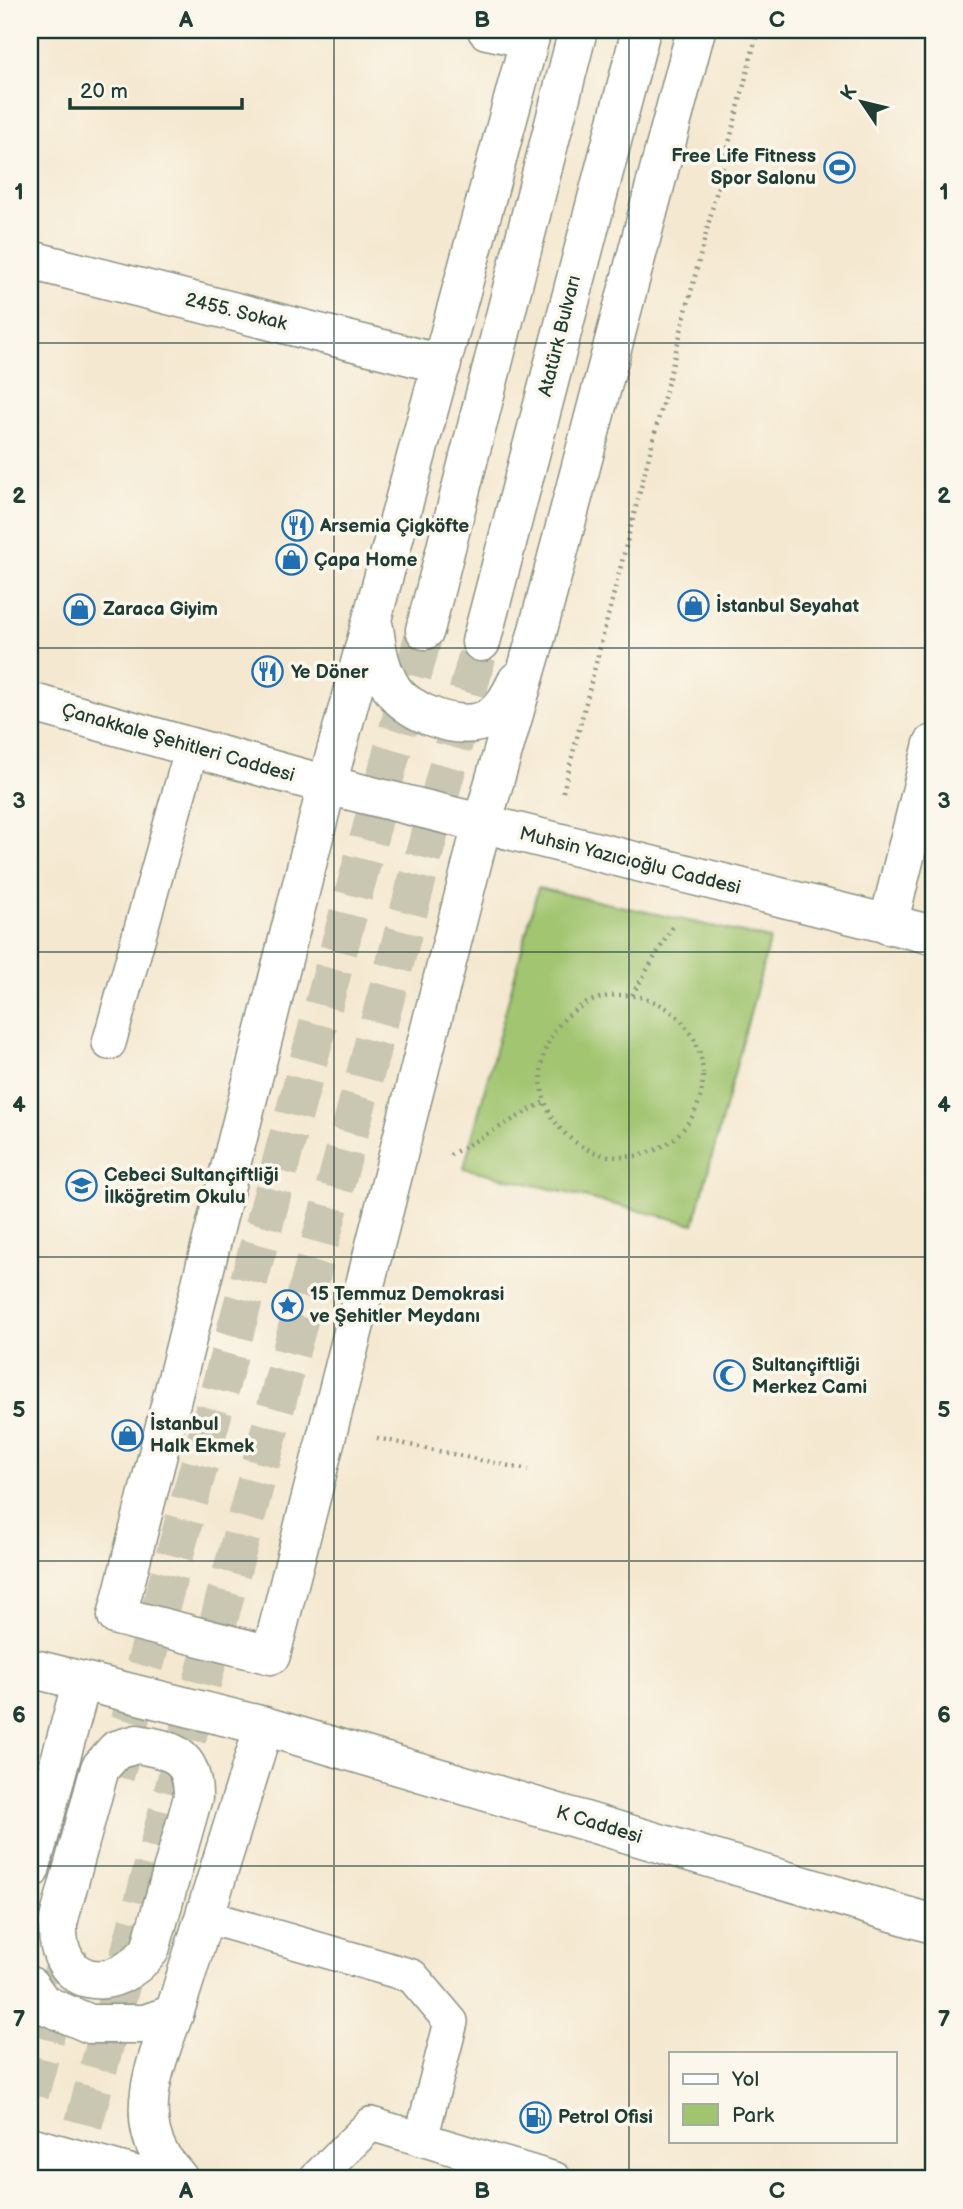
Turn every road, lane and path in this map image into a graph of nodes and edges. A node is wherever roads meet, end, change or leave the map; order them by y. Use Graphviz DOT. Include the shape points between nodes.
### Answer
graph roads {
  1 [pos="487,30"];
  2 [pos="578,30"];
  3 [pos="641,30"];
  4 [pos="696,30"];
  5 [pos="758,30"];
  6 [pos="531,34"];
  7 [pos="30,260"];
  8 [pos="442,364"];
  9 [pos="373,620"];
  10 [pos="425,630"];
  11 [pos="535,640"];
  12 [pos="481,642"];
  13 [pos="30,702"];
  14 [pos="933,744"];
  15 [pos="192,747"];
  16 [pos="327,785"];
  17 [pos="561,800"];
  18 [pos="482,824"];
  19 [pos="702,879"];
  20 [pos="888,925"];
  21 [pos="933,935"];
  22 [pos="632,995"];
  23 [pos="110,1043"];
  24 [pos="544,1102"];
  25 [pos="390,1189"];
  26 [pos="329,1427"];
  27 [pos="528,1470"];
  28 [pos="30,1668"];
  29 [pos="82,1681"];
  30 [pos="264,1726"];
  31 [pos="73,1868"];
  32 [pos="30,1870"];
  33 [pos="204,1916"];
  34 [pos="933,1924"];
  35 [pos="30,1986"];
  36 [pos="174,2014"];
  37 [pos="421,2139"];
  38 [pos="30,2146"];
  39 [pos="149,2179"];
  40 [pos="179,2179"];
  41 [pos="315,2179"];
  42 [pos="555,2179"];
  1 -- 6 [label="street"];
  2 -- 10 [label="street"];
  3 -- 12 [label="street, Atatürk Bulvarı"];
  4 -- 11 [label="street"];
  5 -- 17 [label="path"];
  6 -- 8 [label="street"];
  7 -- 8 [label="street, 2455. Sokak"];
  8 -- 9 [label="street"];
  9 -- 11 [label="street" via="377,658 394,692 418,710 465,723 486,720 507,701"];
  9 -- 16 [label="street"];
  11 -- 18 [label="street"];
  13 -- 15 [label="street, Çanakkale Şehitleri Caddesi"];
  14 -- 20 [label="street"];
  15 -- 16 [label="street, Çanakkale Şehitleri Caddesi"];
  15 -- 23 [label="lane"];
  16 -- 18 [label="street, Muhsin Yazıcıoğlu Caddesi"];
  16 -- 26 [label="street" via="117,1616 271,1655"];
  18 -- 19 [label="street, Muhsin Yazıcıoğlu Caddesi"];
  18 -- 25 [label="street"];
  19 -- 20 [label="street, Muhsin Yazıcıoğlu Caddesi"];
  19 -- 22 [label="path"];
  20 -- 21 [label="street, Muhsin Yazıcıoğlu Caddesi"];
  22 -- 24 [label="path" via="605,996 580,1006 559,1024 545,1048 540,1075"];
  22 -- 24 [label="path" via="658,1002 679,1017 695,1039 703,1064 702,1091 694,1116 677,1136 655,1151 629,1158 603,1156 578,1145 557,1126"];
  24 -- 25 [label="path"];
  25 -- 26 [label="street"];
  26 -- 27 [label="path"];
  28 -- 29 [label="street, K Caddesi"];
  29 -- 30 [label="street, K Caddesi"];
  29 -- 32 [label="street"];
  30 -- 33 [label="street"];
  30 -- 34 [label="street, K Caddesi"];
  31 -- 31 [label="street" via="58,1923 57,1944 64,1963 75,1974 95,1979 117,1976 137,1966 150,1950 193,1797 187,1763 158,1747 137,1744 116,1750 100,1768"];
  33 -- 36 [label="street"];
  33 -- 37 [label="lane" via="412,1976 451,2022"];
  35 -- 36 [label="street" via="43,2004 90,2024 145,2024"];
  36 -- 40 [label="street" via="153,2070 149,2100 150,2130 159,2153"];
  37 -- 41 [label="lane" via="371,2124"];
  37 -- 42 [label="lane"];
  38 -- 39 [label="street"];
}
